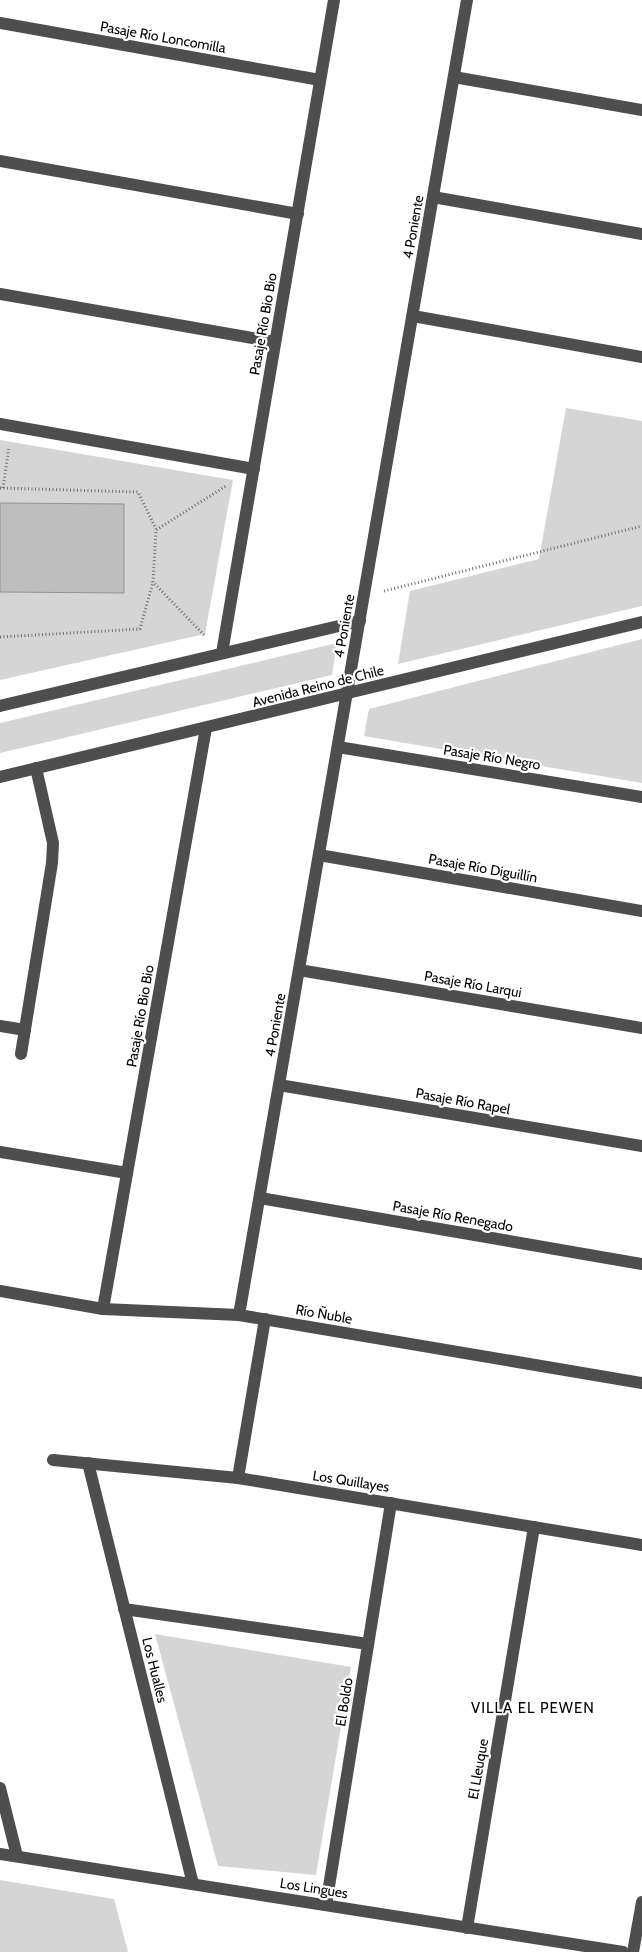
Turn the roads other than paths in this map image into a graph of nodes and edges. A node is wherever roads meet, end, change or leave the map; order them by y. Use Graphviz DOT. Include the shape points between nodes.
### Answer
graph roads {
  1 [pos="334,0"];
  2 [pos="467,0"];
  3 [pos="0,23"];
  4 [pos="454,77"];
  5 [pos="320,80"];
  6 [pos="642,110"];
  7 [pos="0,162"];
  8 [pos="433,197"];
  9 [pos="298,214"];
  10 [pos="642,234"];
  11 [pos="0,294"];
  12 [pos="413,316"];
  13 [pos="275,342"];
  14 [pos="642,357"];
  15 [pos="6,425"];
  16 [pos="254,469"];
  17 [pos="360,621"];
  18 [pos="642,622"];
  19 [pos="222,653"];
  20 [pos="347,694"];
  21 [pos="0,706"];
  22 [pos="206,728"];
  23 [pos="338,747"];
  24 [pos="36,768"];
  25 [pos="0,777"];
  26 [pos="642,797"];
  27 [pos="319,856"];
  28 [pos="642,911"];
  29 [pos="300,970"];
  30 [pos="0,1026"];
  31 [pos="642,1028"];
  32 [pos="25,1030"];
  33 [pos="21,1054"];
  34 [pos="279,1085"];
  35 [pos="642,1146"];
  36 [pos="0,1152"];
  37 [pos="127,1173"];
  38 [pos="260,1198"];
  39 [pos="642,1264"];
  40 [pos="0,1291"];
  41 [pos="103,1309"];
  42 [pos="240,1315"];
  43 [pos="265,1319"];
  44 [pos="642,1383"];
  45 [pos="53,1460"];
  46 [pos="88,1463"];
  47 [pos="238,1478"];
  48 [pos="391,1503"];
  49 [pos="534,1527"];
  50 [pos="642,1545"];
  51 [pos="124,1609"];
  52 [pos="368,1644"];
  53 [pos="0,1788"];
  54 [pos="0,1854"];
  55 [pos="17,1856"];
  56 [pos="193,1884"];
  57 [pos="642,1902"];
  58 [pos="326,1905"];
  59 [pos="467,1928"];
  60 [pos="623,1952"];
  61 [pos="633,1952"];
  1 -- 5 [label="street, Pasaje Río Bio Bio"];
  2 -- 4 [label="street, 4 Poniente"];
  3 -- 5 [label="street, Pasaje Río Loncomilla"];
  4 -- 6 [label="street"];
  4 -- 8 [label="street, 4 Poniente"];
  5 -- 9 [label="street, Pasaje Río Bio Bio"];
  7 -- 9 [label="street"];
  8 -- 10 [label="street"];
  8 -- 12 [label="street, 4 Poniente"];
  9 -- 13 [label="street, Pasaje Río Bio Bio"];
  11 -- 13 [label="street"];
  12 -- 14 [label="street"];
  12 -- 17 [label="street, 4 Poniente"];
  13 -- 16 [label="street, Pasaje Río Bio Bio"];
  15 -- 16 [label="street"];
  16 -- 19 [label="street, Pasaje Río Bio Bio"];
  17 -- 19 [label="street"];
  17 -- 20 [label="street, 4 Poniente"];
  18 -- 20 [label="street, Avenida Reino de Chile"];
  19 -- 21 [label="street"];
  20 -- 22 [label="street, Avenida Reino de Chile"];
  20 -- 23 [label="street, 4 Poniente"];
  22 -- 24 [label="street, Avenida Reino de Chile"];
  22 -- 37 [label="street, Pasaje Río Bio Bio"];
  23 -- 26 [label="street, Pasaje Río Negro"];
  23 -- 27 [label="street, 4 Poniente"];
  24 -- 25 [label="street, Avenida Reino de Chile"];
  24 -- 32 [label="street" via="53,843"];
  27 -- 28 [label="street, Pasaje Río Diguillín"];
  27 -- 29 [label="street, 4 Poniente"];
  29 -- 31 [label="street, Pasaje Río Larqui"];
  29 -- 34 [label="street, 4 Poniente"];
  30 -- 32 [label="street"];
  32 -- 33 [label="street"];
  34 -- 35 [label="street, Pasaje Río Rapel"];
  34 -- 38 [label="street, 4 Poniente"];
  36 -- 37 [label="street"];
  37 -- 41 [label="street, Pasaje Río Bio Bio"];
  38 -- 39 [label="street, Pasaje Río Renegado"];
  38 -- 42 [label="street, 4 Poniente"];
  40 -- 41 [label="street, Río Ñuble"];
  41 -- 42 [label="street, Río Ñuble"];
  42 -- 43 [label="street, Río Ñuble"];
  43 -- 44 [label="street, Río Ñuble"];
  43 -- 47 [label="street"];
  45 -- 46 [label="street, Los Quillayes"];
  46 -- 47 [label="street, Los Quillayes"];
  46 -- 51 [label="street, Los Hualles"];
  47 -- 48 [label="street, Los Quillayes"];
  48 -- 49 [label="street, Los Quillayes"];
  48 -- 52 [label="street, El Boldo"];
  49 -- 50 [label="street, Los Quillayes"];
  49 -- 59 [label="street, El Lleuque"];
  51 -- 52 [label="street"];
  51 -- 56 [label="street, Los Hualles"];
  52 -- 58 [label="street, El Boldo"];
  53 -- 55 [label="street"];
  54 -- 55 [label="street, Los Lingues"];
  55 -- 56 [label="street, Los Lingues"];
  56 -- 58 [label="street, Los Lingues"];
  57 -- 61 [label="street"];
  58 -- 59 [label="street, Los Lingues"];
  59 -- 60 [label="street, Los Lingues"];
}
